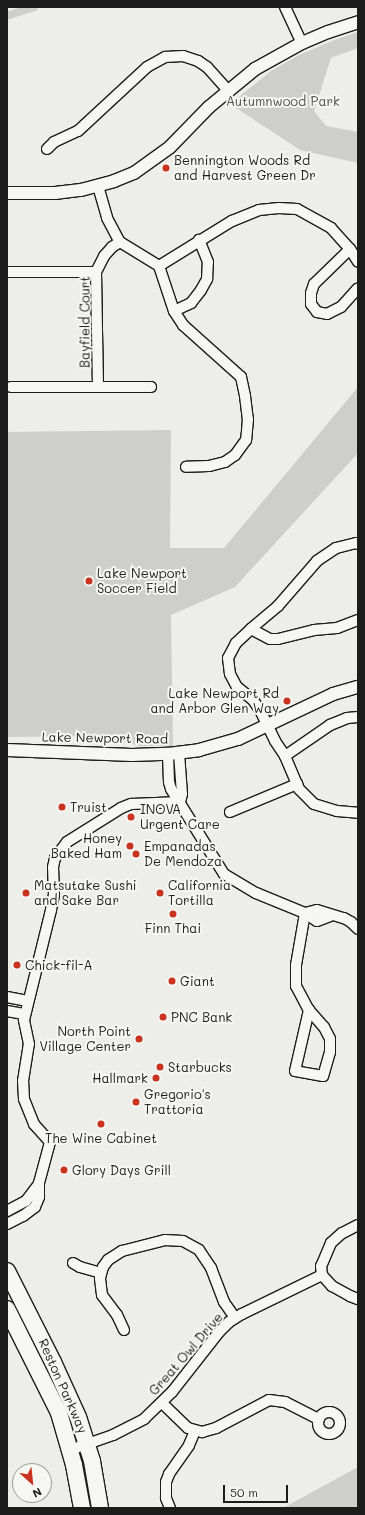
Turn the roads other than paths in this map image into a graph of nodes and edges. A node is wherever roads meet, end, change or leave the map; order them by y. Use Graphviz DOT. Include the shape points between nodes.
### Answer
graph roads {
  1 [pos="286,7"];
  2 [pos="358,22"];
  3 [pos="302,43"];
  4 [pos="228,90"];
  5 [pos="47,149"];
  6 [pos="98,186"];
  7 [pos="7,193"];
  8 [pos="199,240"];
  9 [pos="120,242"];
  10 [pos="350,249"];
  11 [pos="358,262"];
  12 [pos="159,266"];
  13 [pos="7,272"];
  14 [pos="96,272"];
  15 [pos="358,288"];
  16 [pos="174,311"];
  17 [pos="11,387"];
  18 [pos="98,387"];
  19 [pos="151,387"];
  20 [pos="186,467"];
  21 [pos="358,544"];
  22 [pos="358,620"];
  23 [pos="251,629"];
  24 [pos="358,687"];
  25 [pos="358,716"];
  26 [pos="268,725"];
  27 [pos="7,750"];
  28 [pos="173,754"];
  29 [pos="285,756"];
  30 [pos="297,784"];
  31 [pos="180,802"];
  32 [pos="230,812"];
  33 [pos="358,813"];
  34 [pos="305,913"];
  35 [pos="358,929"];
  36 [pos="7,997"];
  37 [pos="28,1001"];
  38 [pos="309,1010"];
  39 [pos="7,1011"];
  40 [pos="24,1014"];
  41 [pos="39,1183"];
  42 [pos="7,1211"];
  43 [pos="7,1224"];
  44 [pos="358,1224"];
  45 [pos="73,1263"];
  46 [pos="7,1271"];
  47 [pos="101,1273"];
  48 [pos="322,1275"];
  49 [pos="358,1299"];
  50 [pos="7,1309"];
  51 [pos="235,1318"];
  52 [pos="124,1330"];
  53 [pos="162,1403"];
  54 [pos="319,1419"];
  55 [pos="195,1431"];
  56 [pos="87,1444"];
  57 [pos="70,1450"];
  58 [pos="82,1508"];
  59 [pos="100,1508"];
  60 [pos="170,1508"];
  1 -- 3 [label="street"];
  2 -- 3 [label="street"];
  3 -- 4 [label="street" via="261,66"];
  4 -- 5 [label="street" via="198,61 183,56 165,57 147,68 78,131 54,142"];
  4 -- 6 [label="street" via="154,160 134,173"];
  6 -- 7 [label="street" via="55,193"];
  6 -- 9 [label="street" via="107,218"];
  8 -- 10 [label="street" via="239,218 259,210 279,208 297,210 331,228"];
  8 -- 12 [label="street"];
  8 -- 16 [label="street" via="208,262 207,278 191,302"];
  9 -- 12 [label="street"];
  9 -- 14 [label="street, Bayfield Court" via="104,256"];
  10 -- 11 [label="street"];
  10 -- 15 [label="street" via="314,284 311,304 316,312 327,314 341,307"];
  12 -- 16 [label="street"];
  13 -- 14 [label="street"];
  14 -- 18 [label="street, Bayfield Court"];
  16 -- 20 [label="street" via="183,325 241,377 248,419 246,440 235,455 220,463"];
  17 -- 18 [label="street, Bayfield Court"];
  18 -- 19 [label="street, Bayfield Court"];
  21 -- 23 [label="street" via="336,548 317,561 278,606"];
  22 -- 23 [label="street" via="337,628 314,630 278,639 270,639"];
  23 -- 26 [label="street" via="236,643 228,658 230,674 237,687 253,700"];
  24 -- 26 [label="street, Lake Newport Road" via="334,694"];
  25 -- 29 [label="street" via="330,725"];
  26 -- 28 [label="street, Lake Newport Road" via="224,743"];
  26 -- 29 [label="street"];
  27 -- 28 [label="street, Lake Newport Road"];
  28 -- 31 [label="street" via="169,782"];
  29 -- 30 [label="street"];
  30 -- 32 [label="street"];
  30 -- 33 [label="street" via="314,804 337,811"];
  31 -- 34 [label="street" via="224,874 256,893"];
  31 -- 37 [label="street" via="126,806 63,846 54,862 51,910"];
  34 -- 35 [label="street" via="317,921 330,916 344,918"];
  34 -- 38 [label="street" via="296,965 296,986"];
  36 -- 37 [label="street"];
  37 -- 40 [label="street"];
  38 -- 38 [label="street" via="330,1038 330,1052 323,1076 295,1071"];
  39 -- 40 [label="street"];
  40 -- 41 [label="street" via="29,1044 23,1081 24,1099 34,1124 50,1142"];
  41 -- 42 [label="street" via="30,1197"];
  41 -- 43 [label="street" via="39,1197 35,1207"];
  44 -- 48 [label="street" via="331,1243 321,1266"];
  45 -- 47 [label="street"];
  46 -- 56 [label="main road, Reston Parkway" via="64,1384"];
  47 -- 51 [label="street" via="108,1260 122,1251 165,1240 183,1241 192,1245 206,1258 218,1290"];
  47 -- 52 [label="street" via="102,1295 117,1314"];
  48 -- 49 [label="street" via="332,1286"];
  48 -- 51 [label="street, Great Owl Drive"];
  50 -- 57 [label="main road, Reston Parkway" via="51,1396"];
  51 -- 53 [label="street, Great Owl Drive" via="219,1332"];
  53 -- 55 [label="street" via="188,1428"];
  53 -- 56 [label="street, Great Owl Drive" via="130,1428"];
  54 -- 54 [label="street" via="319,1428 327,1434 336,1433 339,1429 339,1417 331,1412"];
  54 -- 55 [label="street" via="285,1402 269,1400 209,1431"];
  55 -- 60 [label="street" via="189,1446 166,1482 166,1498"];
  56 -- 57 [label="street, Great Owl Drive"];
  56 -- 59 [label="main road, Reston Parkway"];
  57 -- 58 [label="main road, Reston Parkway"];
}
